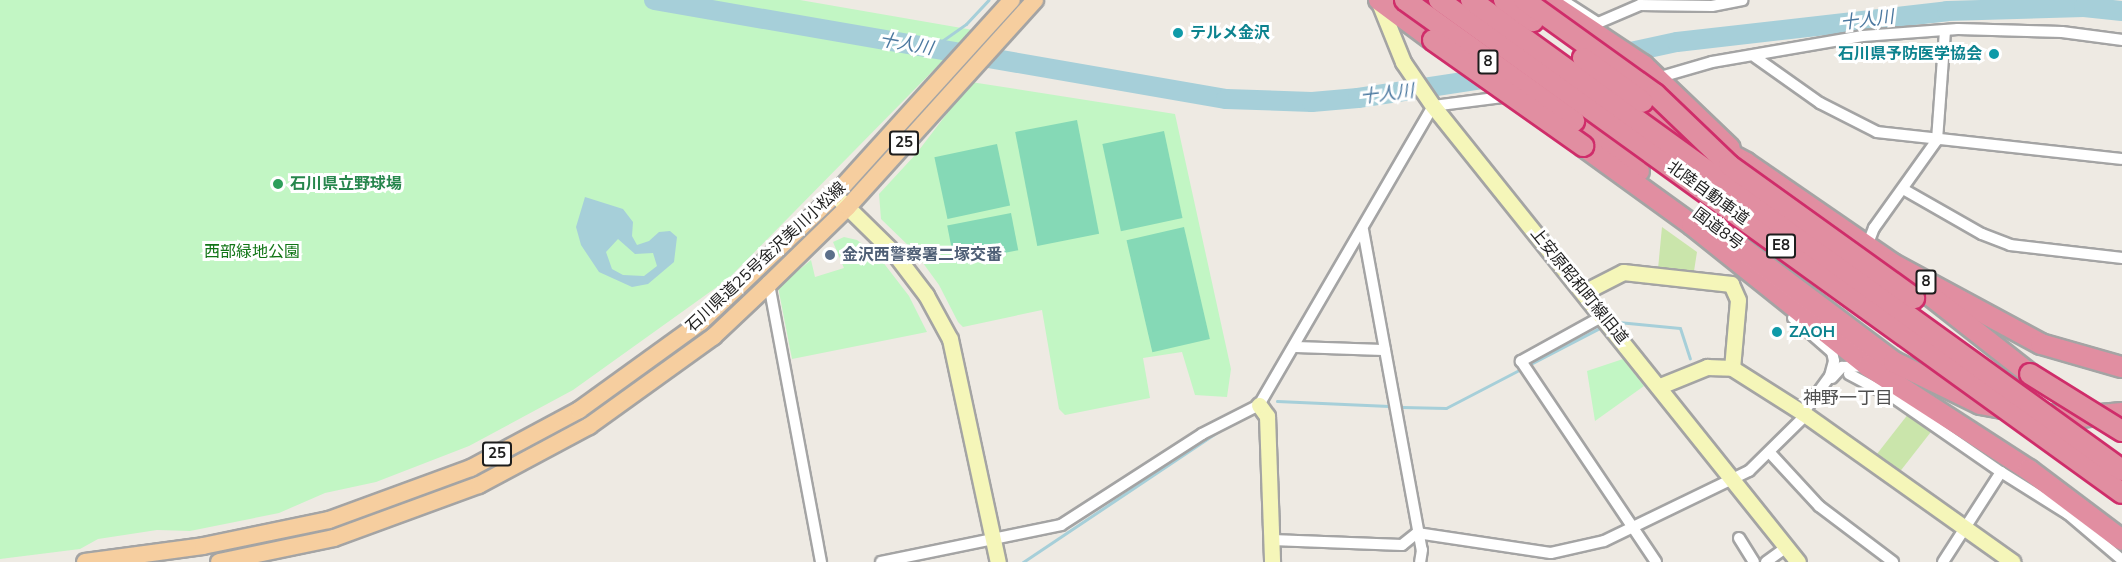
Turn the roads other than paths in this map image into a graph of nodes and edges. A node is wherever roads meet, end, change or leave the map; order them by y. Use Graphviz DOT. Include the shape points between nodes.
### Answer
graph roads {
  1 [pos="1012,0"];
  2 [pos="1035,0"];
  3 [pos="1378,0"];
  4 [pos="1405,0"];
  5 [pos="1439,0"];
  6 [pos="1471,0"];
  7 [pos="1504,0"];
  8 [pos="1524,0"];
  9 [pos="1545,0"];
  10 [pos="1562,0"];
  11 [pos="1742,0"];
  12 [pos="1639,3"];
  13 [pos="1596,27"];
  14 [pos="1945,30"];
  15 [pos="2122,40"];
  16 [pos="1755,57"];
  17 [pos="1650,72"];
  18 [pos="1433,106"];
  19 [pos="1937,140"];
  20 [pos="2122,159"];
  21 [pos="1746,163"];
  22 [pos="1903,189"];
  23 [pos="835,195"];
  24 [pos="848,207"];
  25 [pos="1363,231"];
  26 [pos="1717,246"];
  27 [pos="1867,246"];
  28 [pos="2122,258"];
  29 [pos="1893,264"];
  30 [pos="769,284"];
  31 [pos="1775,290"];
  32 [pos="1584,292"];
  33 [pos="1603,316"];
  34 [pos="1294,347"];
  35 [pos="1385,350"];
  36 [pos="1894,362"];
  37 [pos="1868,366"];
  38 [pos="2122,367"];
  39 [pos="1732,368"];
  40 [pos="1849,374"];
  41 [pos="2030,374"];
  42 [pos="1660,386"];
  43 [pos="1259,405"];
  44 [pos="2122,413"];
  45 [pos="1805,415"];
  46 [pos="2122,431"];
  47 [pos="1770,454"];
  48 [pos="2122,470"];
  49 [pos="2001,472"];
  50 [pos="1733,481"];
  51 [pos="2122,493"];
  52 [pos="1634,528"];
  53 [pos="1968,528"];
  54 [pos="1417,533"];
  55 [pos="1739,538"];
  56 [pos="1272,540"];
  57 [pos="2122,540"];
  58 [pos="995,542"];
  59 [pos="1786,547"];
  60 [pos="938,557"];
  61 [pos="2122,560"];
  62 [pos="85,562"];
  63 [pos="219,562"];
  64 [pos="821,562"];
  65 [pos="881,562"];
  66 [pos="998,562"];
  67 [pos="1272,562"];
  68 [pos="1420,562"];
  69 [pos="1656,562"];
  70 [pos="1754,562"];
  71 [pos="1766,562"];
  72 [pos="1798,562"];
  73 [pos="1893,562"];
  74 [pos="1943,562"];
  75 [pos="2013,562"];
  1 -- 23 [label="main road, 石川県道25号金沢美川小松線 / 25"];
  2 -- 24 [label="main road, 石川県道25号金沢美川小松線 / 25"];
  3 -- 18 [label="street, 上安原昭和町線旧道" via="1410,74"];
  3 -- 26 [label="highway, bridge"];
  4 -- 36 [label="highway, 国道8号 / 8, bridge" via="1574,121"];
  5 -- 51 [label="highway, 北陸自動車道 / E8, bridge"];
  6 -- 48 [label="highway, 北陸自動車道 / E8, bridge"];
  7 -- 21 [label="highway, 8, bridge" via="1643,102"];
  8 -- 41 [label="highway, bridge" via="1655,94 1729,165 1914,298"];
  9 -- 13 [label="highway, 8"];
  10 -- 13 [label="street"];
  11 -- 12 [label="street" via="1712,6"];
  12 -- 13 [label="street"];
  13 -- 17 [label="highway, 8"];
  14 -- 15 [label="street" via="2062,32"];
  14 -- 16 [label="street" via="1863,36"];
  14 -- 19 [label="street"];
  16 -- 17 [label="street"];
  16 -- 19 [label="street" via="1820,103 1877,132"];
  17 -- 18 [label="street"];
  17 -- 21 [label="highway, 8"];
  18 -- 25 [label="street"];
  18 -- 32 [label="street, 上安原昭和町線旧道"];
  19 -- 20 [label="street"];
  19 -- 22 [label="street"];
  21 -- 27 [label="highway, 8"];
  22 -- 27 [label="street" via="1874,228"];
  22 -- 28 [label="street" via="1982,234 2010,245"];
  23 -- 24 [label="street"];
  23 -- 62 [label="main road, 石川県道25号金沢美川小松線 / 25" via="701,322 579,410 471,468 329,520 203,546"];
  24 -- 30 [label="main road, 石川県道25号金沢美川小松線 / 25"];
  24 -- 58 [label="street" via="894,253 926,295 950,339"];
  25 -- 34 [label="street"];
  25 -- 35 [label="street"];
  26 -- 31 [label="highway"];
  26 -- 45 [label="street" via="1832,352 1830,376"];
  27 -- 29 [label="highway, 8"];
  29 -- 38 [label="highway, 8" via="2041,344"];
  29 -- 41 [label="highway"];
  30 -- 63 [label="main road, 石川県道25号金沢美川小松線 / 25" via="713,337 589,426 478,485 334,538"];
  30 -- 64 [label="street"];
  31 -- 36 [label="highway"];
  31 -- 37 [label="highway"];
  32 -- 33 [label="street, 上安原昭和町線旧道"];
  32 -- 39 [label="street" via="1623,272 1731,285 1738,300"];
  33 -- 42 [label="street, 上安原昭和町線旧道"];
  33 -- 52 [label="street" via="1521,361"];
  34 -- 35 [label="street"];
  34 -- 43 [label="street"];
  35 -- 54 [label="street"];
  36 -- 44 [label="highway, 国道8号 / 8" via="1980,404 2069,418"];
  37 -- 45 [label="street" via="1849,365 1836,371"];
  37 -- 57 [label="highway" via="2030,470"];
  39 -- 42 [label="street" via="1707,367"];
  39 -- 45 [label="street"];
  40 -- 49 [label="street" via="1894,398"];
  41 -- 46 [label="highway, bridge"];
  42 -- 50 [label="street, 上安原昭和町線旧道"];
  43 -- 56 [label="street" via="1267,416"];
  43 -- 58 [label="street" via="1202,434 1061,525"];
  45 -- 47 [label="street"];
  45 -- 53 [label="street"];
  47 -- 50 [label="street"];
  47 -- 73 [label="street" via="1819,506"];
  49 -- 53 [label="street"];
  49 -- 61 [label="street" via="2068,514"];
  50 -- 52 [label="street"];
  50 -- 59 [label="street, 上安原昭和町線旧道"];
  52 -- 54 [label="street" via="1604,541 1551,553"];
  52 -- 69 [label="street"];
  53 -- 74 [label="street"];
  53 -- 75 [label="street"];
  54 -- 56 [label="street" via="1401,545"];
  54 -- 68 [label="street"];
  55 -- 70 [label="street"];
  56 -- 67 [label="street"];
  58 -- 60 [label="street"];
  58 -- 66 [label="street"];
  59 -- 71 [label="street"];
  59 -- 72 [label="street, 上安原昭和町線旧道"];
  60 -- 65 [label="street"];
}
